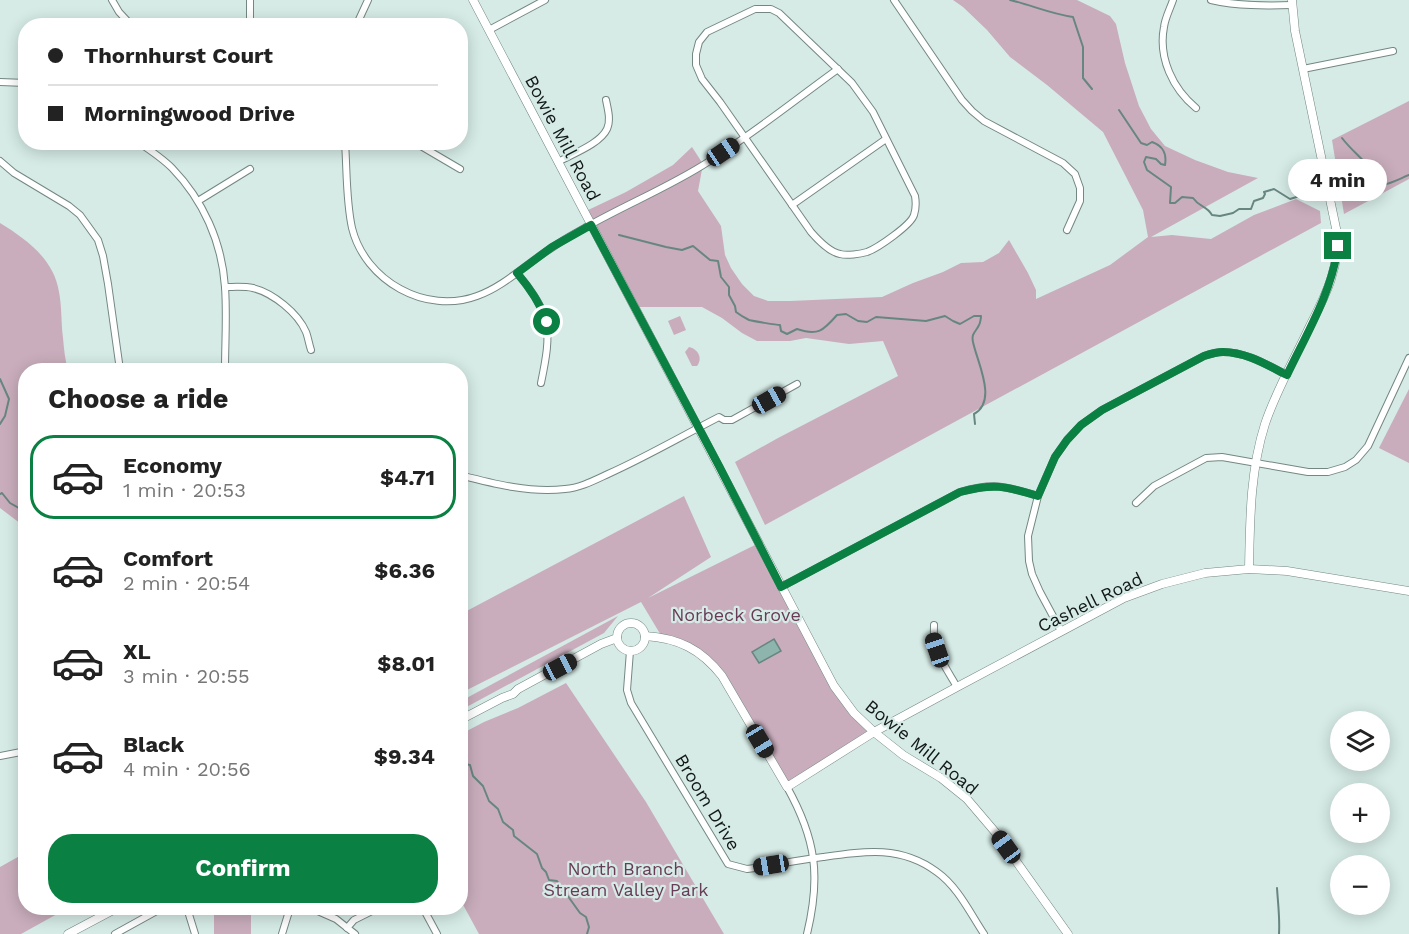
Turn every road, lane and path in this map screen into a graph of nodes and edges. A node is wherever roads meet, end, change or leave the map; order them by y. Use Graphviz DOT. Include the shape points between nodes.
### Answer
graph roads {
  1 [pos="112,0"];
  2 [pos="250,0"];
  3 [pos="368,0"];
  4 [pos="473,0"];
  5 [pos="545,0"];
  6 [pos="894,0"];
  7 [pos="1173,0"];
  8 [pos="1211,0"];
  9 [pos="1292,3"];
  10 [pos="125,18"];
  11 [pos="250,18"];
  12 [pos="360,18"];
  13 [pos="489,30"];
  14 [pos="1393,51"];
  15 [pos="838,69"];
  16 [pos="1303,69"];
  17 [pos="0,82"];
  18 [pos="18,83"];
  19 [pos="606,100"];
  20 [pos="1196,108"];
  21 [pos="745,137"];
  22 [pos="886,140"];
  23 [pos="149,150"];
  24 [pos="345,150"];
  25 [pos="428,150"];
  26 [pos="0,161"];
  27 [pos="558,162"];
  28 [pos="250,169"];
  29 [pos="460,169"];
  30 [pos="198,201"];
  31 [pos="792,205"];
  32 [pos="591,225"];
  33 [pos="1067,230"];
  34 [pos="517,273"];
  35 [pos="225,287"];
  36 [pos="311,350"];
  37 [pos="1409,358"];
  38 [pos="119,363"];
  39 [pos="225,363"];
  40 [pos="1287,375"];
  41 [pos="541,383"];
  42 [pos="797,384"];
  43 [pos="699,428"];
  44 [pos="1256,462"];
  45 [pos="468,477"];
  46 [pos="1038,496"];
  47 [pos="1136,503"];
  48 [pos="1250,569"];
  49 [pos="781,587"];
  50 [pos="1409,591"];
  51 [pos="934,625"];
  52 [pos="1061,631"];
  53 [pos="645,636"];
  54 [pos="617,639"];
  55 [pos="630,651"];
  56 [pos="957,687"];
  57 [pos="468,716"];
  58 [pos="874,732"];
  59 [pos="18,753"];
  60 [pos="0,756"];
  61 [pos="778,772"];
  62 [pos="803,777"];
  63 [pos="787,788"];
  64 [pos="813,858"];
  65 [pos="104,915"];
  66 [pos="150,915"];
  67 [pos="189,915"];
  68 [pos="288,915"];
  69 [pos="327,915"];
  70 [pos="364,915"];
  71 [pos="427,915"];
  72 [pos="347,928"];
  73 [pos="119,933"];
  74 [pos="68,934"];
  75 [pos="195,934"];
  76 [pos="282,934"];
  77 [pos="354,934"];
  78 [pos="437,934"];
  79 [pos="807,934"];
  80 [pos="984,934"];
  81 [pos="1068,934"];
  1 -- 10 [label="street"];
  2 -- 11 [label="street"];
  3 -- 12 [label="street"];
  4 -- 13 [label="street, Bowie Mill Road"];
  5 -- 13 [label="street"];
  6 -- 33 [label="street" via="972,111 1063,163 1075,174 1080,201"];
  7 -- 20 [label="street" via="1164,26 1163,55 1175,84"];
  8 -- 9 [label="street" via="1258,6"];
  9 -- 16 [label="street"];
  13 -- 27 [label="street, Bowie Mill Road"];
  14 -- 16 [label="street"];
  15 -- 21 [label="street"];
  15 -- 21 [label="street" via="771,9 755,9 707,32 699,42 696,65"];
  15 -- 22 [label="street" via="873,112"];
  16 -- 40 [label="street" via="1338,246 1328,290"];
  17 -- 18 [label="street"];
  19 -- 27 [label="street" via="607,129 598,141"];
  21 -- 31 [label="street"];
  21 -- 32 [label="street" via="707,163"];
  22 -- 31 [label="street"];
  22 -- 31 [label="street" via="915,196 914,216 899,231 868,252 839,255 811,232"];
  23 -- 30 [label="street" via="170,166"];
  24 -- 34 [label="street" via="353,230 370,264 386,280 420,298 451,302 476,297"];
  25 -- 29 [label="street"];
  26 -- 38 [label="street" via="69,206 98,240"];
  27 -- 32 [label="street, Bowie Mill Road"];
  28 -- 30 [label="street"];
  30 -- 35 [label="street" via="218,247"];
  32 -- 34 [label="street"];
  32 -- 43 [label="street, Bowie Mill Road"];
  34 -- 41 [label="street" via="530,288 547,322 547,353"];
  35 -- 36 [label="street" via="252,288 271,295 297,318 306,331"];
  35 -- 39 [label="street"];
  37 -- 44 [label="street" via="1368,446 1356,460 1328,472"];
  40 -- 44 [label="street" via="1266,424"];
  40 -- 46 [label="street" via="1238,353 1204,356 1081,425 1055,457"];
  42 -- 43 [label="street" via="732,420 719,417"];
  43 -- 45 [label="street" via="628,465 567,489 508,487"];
  43 -- 49 [label="street, Bowie Mill Road"];
  44 -- 47 [label="street" via="1206,458 1154,486"];
  44 -- 48 [label="street"];
  46 -- 49 [label="street" via="993,486 960,492"];
  46 -- 52 [label="street" via="1028,536 1029,561"];
  48 -- 50 [label="street, Cashell Road"];
  48 -- 52 [label="street, Cashell Road" via="1205,573 1162,584 1124,598"];
  49 -- 58 [label="street, Bowie Mill Road" via="844,702"];
  51 -- 56 [label="street" via="937,650"];
  52 -- 56 [label="street, Cashell Road"];
  53 -- 54 [label="street" via="638,625 630,623 619,630"];
  53 -- 55 [label="street" via="640,647"];
  53 -- 61 [label="street" via="681,644 713,664"];
  54 -- 55 [label="street"];
  54 -- 57 [label="street" via="518,689 513,688"];
  55 -- 64 [label="street, Broom Drive" via="627,690 631,703 728,864 747,869"];
  56 -- 58 [label="street, Cashell Road"];
  58 -- 62 [label="street, Cashell Road"];
  58 -- 81 [label="street, Bowie Mill Road" via="967,800 996,832"];
  59 -- 60 [label="street"];
  61 -- 62 [label="street"];
  61 -- 63 [label="street"];
  62 -- 63 [label="street, Cashell Road"];
  63 -- 64 [label="street" via="807,832"];
  64 -- 79 [label="street" via="813,901"];
  64 -- 80 [label="street, Broom Drive" via="877,851 921,862 950,884"];
  65 -- 74 [label="street"];
  66 -- 73 [label="street"];
  67 -- 75 [label="street"];
  68 -- 76 [label="street"];
  69 -- 72 [label="street"];
  70 -- 72 [label="street"];
  71 -- 78 [label="street"];
  72 -- 77 [label="street"];
}
